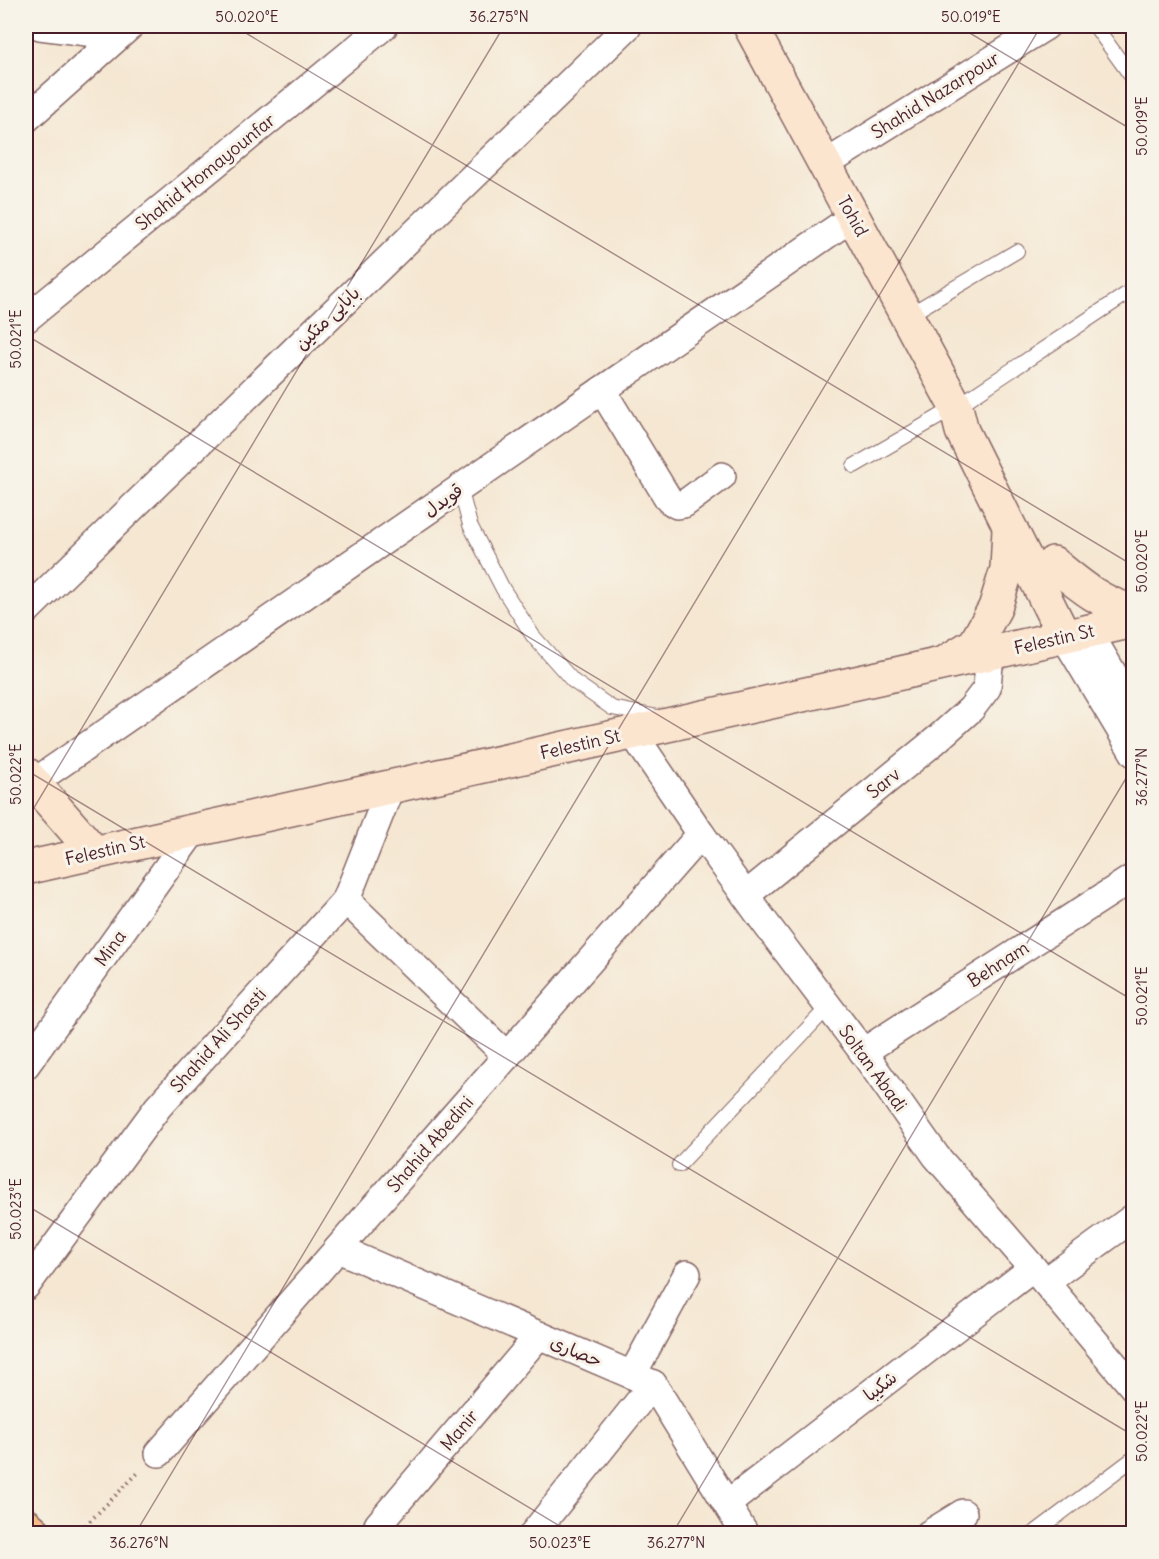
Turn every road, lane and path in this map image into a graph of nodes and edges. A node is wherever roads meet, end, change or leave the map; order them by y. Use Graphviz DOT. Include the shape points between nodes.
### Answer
graph roads {
  1 [pos="40,26"];
  2 [pos="384,26"];
  3 [pos="628,26"];
  4 [pos="750,26"];
  5 [pos="1046,26"];
  6 [pos="1095,26"];
  7 [pos="124,31"];
  8 [pos="1134,80"];
  9 [pos="26,118"];
  10 [pos="824,165"];
  11 [pos="854,216"];
  12 [pos="1017,250"];
  13 [pos="1134,289"];
  14 [pos="907,316"];
  15 [pos="26,320"];
  16 [pos="602,390"];
  17 [pos="956,407"];
  18 [pos="854,466"];
  19 [pos="722,476"];
  20 [pos="460,488"];
  21 [pos="1009,527"];
  22 [pos="1053,563"];
  23 [pos="26,611"];
  24 [pos="1134,611"];
  25 [pos="1134,621"];
  26 [pos="1076,633"];
  27 [pos="990,653"];
  28 [pos="944,663"];
  29 [pos="1134,709"];
  30 [pos="681,722"];
  31 [pos="632,732"];
  32 [pos="1134,753"];
  33 [pos="29,778"];
  34 [pos="391,786"];
  35 [pos="194,830"];
  36 [pos="701,834"];
  37 [pos="94,852"];
  38 [pos="26,867"];
  39 [pos="1134,877"];
  40 [pos="746,895"];
  41 [pos="346,900"];
  42 [pos="828,1006"];
  43 [pos="863,1052"];
  44 [pos="507,1056"];
  45 [pos="26,1065"];
  46 [pos="679,1165"];
  47 [pos="1134,1217"];
  48 [pos="338,1249"];
  49 [pos="687,1274"];
  50 [pos="1039,1275"];
  51 [pos="26,1286"];
  52 [pos="539,1335"];
  53 [pos="642,1379"];
  54 [pos="1134,1388"];
  55 [pos="159,1453"];
  56 [pos="1134,1458"];
  57 [pos="727,1504"];
  58 [pos="963,1513"];
  59 [pos="26,1525"];
  60 [pos="378,1525"];
  61 [pos="36,1533"];
  62 [pos="77,1533"];
  63 [pos="533,1533"];
  64 [pos="745,1533"];
  65 [pos="928,1533"];
  66 [pos="1033,1533"];
  1 -- 7 [label="street"];
  2 -- 15 [label="street, Shahid Homayounfar"];
  3 -- 23 [label="street, بابایی متکین"];
  4 -- 10 [label="main road, Tohid"];
  5 -- 10 [label="street, Shahid Nazarpour"];
  6 -- 8 [label="lane"];
  7 -- 9 [label="street"];
  10 -- 11 [label="main road, Tohid"];
  11 -- 14 [label="main road, Tohid"];
  11 -- 16 [label="street, قویدل"];
  12 -- 14 [label="lane"];
  13 -- 17 [label="lane"];
  14 -- 17 [label="main road, Tohid"];
  16 -- 19 [label="street" via="669,500 684,504"];
  16 -- 20 [label="street, قویدل"];
  17 -- 18 [label="lane"];
  17 -- 21 [label="main road, Tohid" via="962,431"];
  17 -- 22 [label="main road, Tohid" via="975,423"];
  20 -- 30 [label="lane" via="470,525 502,588 533,636 573,681 612,708"];
  20 -- 33 [label="street, قویدل"];
  21 -- 26 [label="main road, Tohid"];
  21 -- 28 [label="main road" via="1007,568 995,608 975,644"];
  22 -- 24 [label="main road" via="1084,589 1120,609"];
  22 -- 26 [label="main road, Tohid"];
  25 -- 26 [label="main road, Felestin St"];
  26 -- 27 [label="main road, Felestin St"];
  26 -- 29 [label="street"];
  26 -- 32 [label="street"];
  27 -- 28 [label="main road, Felestin St"];
  27 -- 40 [label="street, Sarv" via="987,688 971,709"];
  28 -- 30 [label="main road, Felestin St"];
  30 -- 31 [label="main road, Felestin St"];
  31 -- 34 [label="main road, Felestin St"];
  31 -- 36 [label="street, Soltan Abadi"];
  33 -- 37 [label="main road"];
  34 -- 35 [label="main road, Felestin St"];
  34 -- 41 [label="street, Shahid Ali Shasti"];
  35 -- 37 [label="main road, Felestin St"];
  35 -- 45 [label="street, Mina"];
  36 -- 40 [label="street, Soltan Abadi"];
  36 -- 44 [label="street, Shahid Abedini"];
  37 -- 38 [label="main road, Felestin St"];
  39 -- 43 [label="street, Behnam"];
  40 -- 42 [label="street, Soltan Abadi"];
  41 -- 44 [label="street"];
  41 -- 51 [label="street, Shahid Ali Shasti" via="158,1107"];
  42 -- 43 [label="street, Soltan Abadi"];
  42 -- 46 [label="lane"];
  43 -- 50 [label="street, Soltan Abadi" via="936,1155"];
  44 -- 48 [label="street, Shahid Abedini"];
  47 -- 50 [label="street, شکیبا"];
  48 -- 52 [label="street, حصاری"];
  48 -- 55 [label="street, Shahid Abedini"];
  49 -- 53 [label="street"];
  50 -- 54 [label="street, Soltan Abadi"];
  50 -- 57 [label="street, شکیبا"];
  52 -- 53 [label="street, حصاری"];
  52 -- 60 [label="street, Manir"];
  53 -- 57 [label="street"];
  53 -- 63 [label="street"];
  55 -- 62 [label="path"];
  56 -- 66 [label="lane"];
  57 -- 64 [label="street"];
  58 -- 65 [label="street"];
  59 -- 61 [label="main road"];
}
